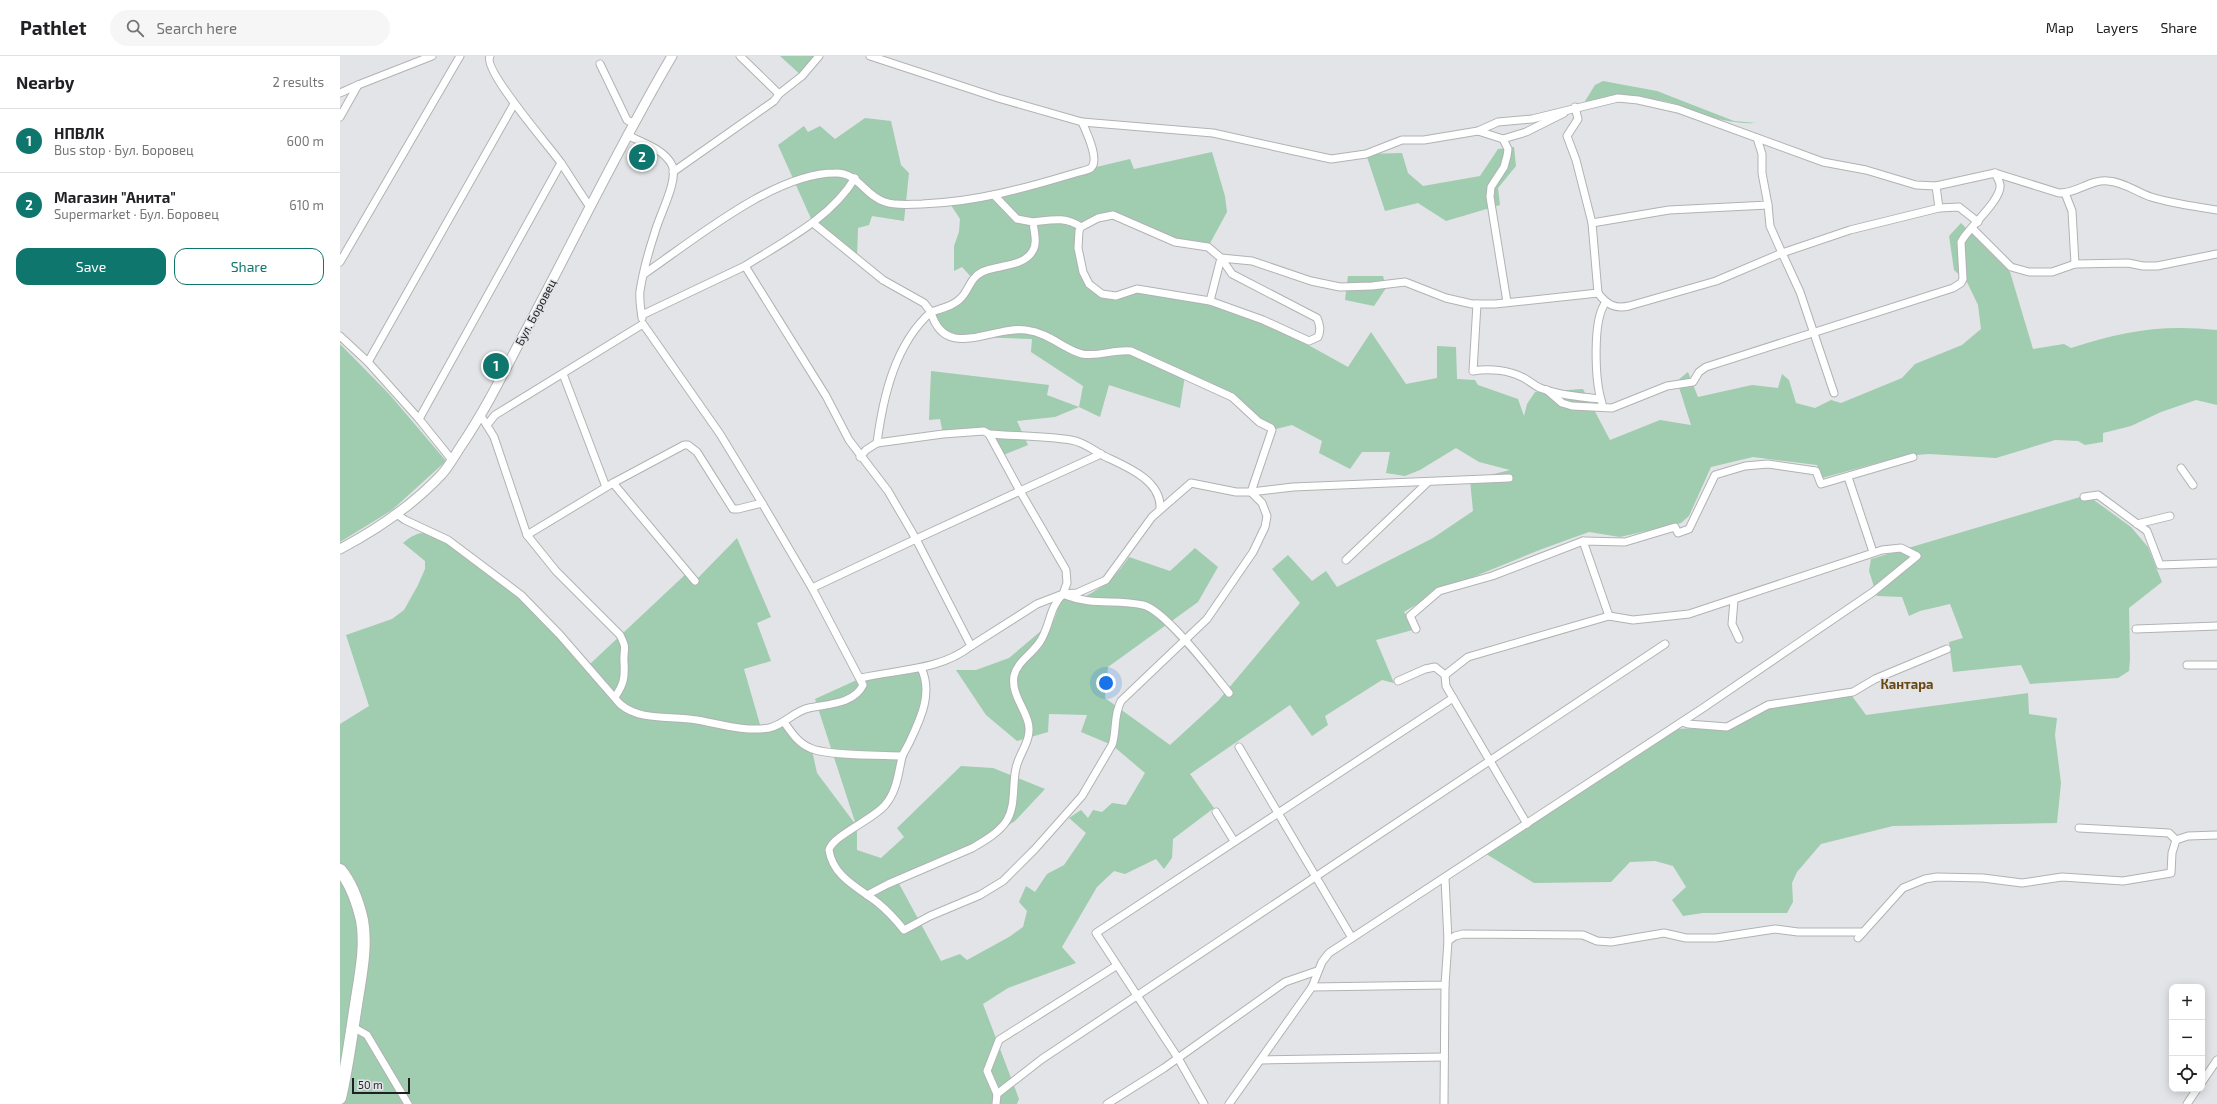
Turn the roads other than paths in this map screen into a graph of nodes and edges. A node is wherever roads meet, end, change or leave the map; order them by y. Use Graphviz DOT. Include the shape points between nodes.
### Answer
graph roads {
  1 [pos="432,56"];
  2 [pos="460,56"];
  3 [pos="672,56"];
  4 [pos="740,56"];
  5 [pos="819,56"];
  6 [pos="870,56"];
  7 [pos="488,57"];
  8 [pos="600,64"];
  9 [pos="358,85"];
  10 [pos="340,93"];
  11 [pos="779,94"];
  12 [pos="514,104"];
  13 [pos="1574,107"];
  14 [pos="1566,110"];
  15 [pos="340,117"];
  16 [pos="1082,122"];
  17 [pos="633,123"];
  18 [pos="1478,131"];
  19 [pos="627,135"];
  20 [pos="1757,138"];
  21 [pos="1503,139"];
  22 [pos="561,163"];
  23 [pos="673,172"];
  24 [pos="1995,174"];
  25 [pos="855,178"];
  26 [pos="1936,186"];
  27 [pos="2065,194"];
  28 [pos="994,195"];
  29 [pos="1768,205"];
  30 [pos="590,207"];
  31 [pos="1938,208"];
  32 [pos="2217,210"];
  33 [pos="1033,222"];
  34 [pos="1978,222"];
  35 [pos="813,223"];
  36 [pos="1592,223"];
  37 [pos="1081,227"];
  38 [pos="1972,228"];
  39 [pos="1782,253"];
  40 [pos="2217,254"];
  41 [pos="1221,258"];
  42 [pos="340,262"];
  43 [pos="2075,264"];
  44 [pos="745,266"];
  45 [pos="644,274"];
  46 [pos="1598,293"];
  47 [pos="1210,301"];
  48 [pos="1507,302"];
  49 [pos="1606,302"];
  50 [pos="1477,304"];
  51 [pos="931,312"];
  52 [pos="642,315"];
  53 [pos="643,324"];
  54 [pos="1814,334"];
  55 [pos="340,336"];
  56 [pos="368,362"];
  57 [pos="563,374"];
  58 [pos="1547,390"];
  59 [pos="1834,393"];
  60 [pos="1600,399"];
  61 [pos="1612,408"];
  62 [pos="480,416"];
  63 [pos="419,419"];
  64 [pos="487,425"];
  65 [pos="989,434"];
  66 [pos="877,443"];
  67 [pos="1102,454"];
  68 [pos="1913,456"];
  69 [pos="860,457"];
  70 [pos="452,460"];
  71 [pos="2181,468"];
  72 [pos="1848,477"];
  73 [pos="1509,478"];
  74 [pos="613,483"];
  75 [pos="1427,483"];
  76 [pos="2193,485"];
  77 [pos="606,487"];
  78 [pos="1020,491"];
  79 [pos="1251,492"];
  80 [pos="2084,497"];
  81 [pos="762,503"];
  82 [pos="1160,510"];
  83 [pos="398,514"];
  84 [pos="2170,516"];
  85 [pos="2137,524"];
  86 [pos="527,535"];
  87 [pos="916,539"];
  88 [pos="1584,541"];
  89 [pos="340,549"];
  90 [pos="1873,552"];
  91 [pos="1346,560"];
  92 [pos="2217,563"];
  93 [pos="695,582"];
  94 [pos="812,588"];
  95 [pos="1063,594"];
  96 [pos="1734,600"];
  97 [pos="1609,616"];
  98 [pos="2217,626"];
  99 [pos="1416,629"];
  100 [pos="2136,629"];
  101 [pos="1739,639"];
  102 [pos="1185,641"];
  103 [pos="1665,644"];
  104 [pos="972,646"];
  105 [pos="1947,649"];
  106 [pos="2187,665"];
  107 [pos="2217,665"];
  108 [pos="921,668"];
  109 [pos="1445,675"];
  110 [pos="861,678"];
  111 [pos="1398,681"];
  112 [pos="1229,693"];
  113 [pos="615,697"];
  114 [pos="1453,698"];
  115 [pos="784,722"];
  116 [pos="1682,722"];
  117 [pos="1239,747"];
  118 [pos="902,756"];
  119 [pos="1491,760"];
  120 [pos="1216,812"];
  121 [pos="1279,813"];
  122 [pos="1527,824"];
  123 [pos="2079,828"];
  124 [pos="2217,835"];
  125 [pos="2176,840"];
  126 [pos="1234,841"];
  127 [pos="340,870"];
  128 [pos="1316,876"];
  129 [pos="1445,878"];
  130 [pos="867,895"];
  131 [pos="1352,938"];
  132 [pos="1448,941"];
  133 [pos="1116,966"];
  134 [pos="1317,971"];
  135 [pos="1445,986"];
  136 [pos="1312,987"];
  137 [pos="1137,996"];
  138 [pos="353,1026"];
  139 [pos="1444,1057"];
  140 [pos="1178,1058"];
  141 [pos="1261,1060"];
  142 [pos="2217,1060"];
  143 [pos="2205,1078"];
  144 [pos="2195,1092"];
  145 [pos="997,1094"];
  146 [pos="340,1098"];
  147 [pos="408,1104"];
  148 [pos="996,1104"];
  149 [pos="1108,1104"];
  150 [pos="1204,1104"];
  151 [pos="1229,1104"];
  152 [pos="1444,1104"];
  153 [pos="2187,1104"];
  1 -- 9 [label="street"];
  2 -- 42 [label="street"];
  3 -- 17 [label="street, Бул. Боровец"];
  4 -- 11 [label="street"];
  5 -- 11 [label="street" via="802,76"];
  6 -- 16 [label="street" via="998,98"];
  7 -- 12 [label="street" via="490,66"];
  8 -- 17 [label="street" via="627,120"];
  9 -- 10 [label="street"];
  9 -- 15 [label="street"];
  11 -- 23 [label="street" via="774,101"];
  12 -- 22 [label="street"];
  12 -- 56 [label="street"];
  13 -- 14 [label="street"];
  13 -- 20 [label="street" via="1618,98 1638,100 1678,109"];
  13 -- 36 [label="street" via="1578,119 1567,136"];
  14 -- 18 [label="street" via="1532,119 1498,122"];
  14 -- 21 [label="street" via="1526,132"];
  16 -- 18 [label="street" via="1213,133 1331,159 1366,154 1402,140 1424,140"];
  16 -- 28 [label="street" via="1094,155 1095,161 1091,168"];
  17 -- 19 [label="street, Бул. Боровец"];
  18 -- 21 [label="street"];
  19 -- 23 [label="street" via="665,156"];
  19 -- 30 [label="street, Бул. Боровец"];
  20 -- 26 [label="street" via="1823,162 1866,170 1916,185"];
  20 -- 29 [label="street" via="1762,154 1762,173"];
  21 -- 48 [label="street" via="1508,149 1507,156 1504,167 1491,187 1490,197"];
  22 -- 30 [label="street"];
  22 -- 63 [label="street"];
  23 -- 45 [label="street"];
  24 -- 26 [label="street"];
  24 -- 27 [label="street"];
  24 -- 34 [label="street" via="2000,186 1999,191"];
  25 -- 28 [label="street" via="879,200 893,204 973,200"];
  25 -- 35 [label="street" via="839,200"];
  25 -- 45 [label="street" via="843,173 825,174 784,185 760,195"];
  26 -- 31 [label="street"];
  27 -- 32 [label="street" via="2086,184 2106,180 2152,197"];
  27 -- 43 [label="street" via="2072,211"];
  28 -- 33 [label="street" via="1017,219"];
  29 -- 36 [label="street" via="1669,210"];
  29 -- 39 [label="street" via="1770,226"];
  30 -- 62 [label="street, Бул. Боровец"];
  31 -- 34 [label="street" via="1959,207"];
  31 -- 39 [label="street" via="1850,230"];
  33 -- 37 [label="street" via="1061,218"];
  33 -- 51 [label="street" via="1035,247 1028,257 981,273 973,278 962,298"];
  34 -- 38 [label="street"];
  35 -- 44 [label="street"];
  35 -- 51 [label="street" via="883,280 924,303"];
  36 -- 46 [label="street"];
  37 -- 41 [label="street" via="1098,218 1113,215 1175,242 1208,247"];
  37 -- 47 [label="street" via="1078,248 1082,272 1089,284 1102,294 1116,296 1137,289"];
  38 -- 43 [label="street" via="2003,260 2020,271 2052,272"];
  38 -- 54 [label="street" via="1961,242 1964,274 1958,286"];
  39 -- 49 [label="street" via="1716,281 1629,306 1614,307"];
  39 -- 54 [label="street" via="1800,292"];
  40 -- 43 [label="street" via="2156,266 2128,262"];
  41 -- 47 [label="street"];
  41 -- 47 [label="street" via="1232,274 1312,314 1320,323 1320,334 1309,342 1263,320"];
  41 -- 50 [label="street" via="1256,262 1333,286 1372,286 1405,282 1446,298"];
  44 -- 52 [label="street"];
  44 -- 69 [label="street" via="826,396"];
  45 -- 52 [label="street" via="640,292"];
  46 -- 48 [label="street"];
  46 -- 49 [label="street"];
  48 -- 50 [label="street"];
  49 -- 60 [label="street" via="1600,312 1598,328 1597,379"];
  50 -- 58 [label="street" via="1473,371 1484,368 1518,375"];
  51 -- 66 [label="street" via="915,329 897,360 882,413"];
  51 -- 79 [label="street" via="938,329 954,338 1025,330 1044,334 1081,354 1131,351 1232,397 1254,418 1272,430"];
  52 -- 53 [label="street"];
  53 -- 57 [label="street"];
  53 -- 81 [label="street" via="720,434"];
  54 -- 59 [label="street"];
  54 -- 61 [label="street" via="1706,367 1699,372 1693,382 1667,386"];
  55 -- 56 [label="street"];
  56 -- 63 [label="street"];
  57 -- 64 [label="street" via="495,415"];
  57 -- 77 [label="street"];
  58 -- 60 [label="street" via="1572,397"];
  58 -- 61 [label="street" via="1562,403 1572,406"];
  60 -- 61 [label="street" via="1604,406"];
  62 -- 64 [label="street"];
  62 -- 70 [label="street, Бул. Боровец"];
  63 -- 70 [label="street"];
  64 -- 86 [label="street" via="502,458"];
  65 -- 66 [label="street" via="973,430"];
  65 -- 67 [label="street" via="1071,440 1087,445"];
  65 -- 78 [label="street"];
  66 -- 69 [label="street"];
  67 -- 78 [label="street"];
  67 -- 82 [label="street" via="1142,476 1160,502"];
  68 -- 72 [label="street"];
  69 -- 87 [label="street" via="888,491"];
  70 -- 83 [label="street, Бул. Боровец" via="443,473"];
  71 -- 76 [label="street"];
  72 -- 88 [label="street" via="1820,484 1816,471 1768,464 1745,466 1715,475 1689,529 1678,534 1674,527 1625,542"];
  72 -- 90 [label="street"];
  73 -- 75 [label="street"];
  74 -- 77 [label="street"];
  74 -- 81 [label="street" via="678,446 688,445 697,452 733,508"];
  74 -- 93 [label="street"];
  75 -- 79 [label="street" via="1294,487"];
  75 -- 91 [label="street"];
  77 -- 86 [label="street"];
  78 -- 87 [label="street"];
  78 -- 95 [label="street" via="1066,570 1067,583"];
  79 -- 82 [label="street" via="1236,492 1191,483"];
  79 -- 102 [label="street" via="1262,503 1267,516 1262,534 1238,576 1210,615"];
  80 -- 85 [label="street" via="2098,495"];
  81 -- 94 [label="street"];
  82 -- 95 [label="street" via="1143,528 1106,580 1078,592"];
  83 -- 89 [label="street, Бул. Боровец"];
  83 -- 113 [label="street" via="405,520 448,540 521,595 560,634"];
  84 -- 85 [label="street"];
  85 -- 92 [label="street" via="2147,531 2160,565"];
  86 -- 113 [label="street" via="556,571 620,635 626,648 625,674 624,685"];
  87 -- 94 [label="street"];
  87 -- 104 [label="street"];
  88 -- 97 [label="street"];
  88 -- 99 [label="street" via="1492,576 1439,591 1410,616"];
  90 -- 96 [label="street"];
  90 -- 116 [label="street" via="1900,548 1917,556 1873,592"];
  94 -- 110 [label="street"];
  95 -- 102 [label="street" via="1086,602 1131,604 1150,608"];
  95 -- 104 [label="street" via="1037,604"];
  95 -- 130 [label="street" via="1052,606 1050,621 1041,640 1034,651 1017,667 1014,677 1017,699 1028,722 1029,731 1016,767 1011,809 1007,820 972,848"];
  96 -- 97 [label="street" via="1689,614 1633,620"];
  96 -- 101 [label="street" via="1732,624"];
  97 -- 109 [label="street" via="1468,657"];
  98 -- 100 [label="street"];
  102 -- 112 [label="street"];
  102 -- 130 [label="street" via="1120,701 1114,718 1115,737 1112,746 1089,786 1070,810 1003,881 980,895 904,930 888,912"];
  103 -- 119 [label="street"];
  104 -- 108 [label="street" via="952,658"];
  105 -- 116 [label="street" via="1874,679 1853,692 1768,705 1728,727"];
  106 -- 107 [label="street"];
  108 -- 110 [label="street" via="884,672"];
  108 -- 118 [label="street" via="927,692 918,723"];
  109 -- 111 [label="street" via="1435,667 1425,668"];
  109 -- 114 [label="street" via="1446,686"];
  110 -- 115 [label="street" via="863,685 856,694 840,702 808,708"];
  113 -- 115 [label="street" via="625,709 644,715 744,728 770,728"];
  114 -- 119 [label="street"];
  114 -- 121 [label="street"];
  115 -- 118 [label="street" via="795,738 810,749 843,754"];
  116 -- 122 [label="street"];
  117 -- 121 [label="street"];
  118 -- 130 [label="street" via="895,787 884,807 830,846 830,856 837,871"];
  119 -- 122 [label="street"];
  119 -- 128 [label="street"];
  120 -- 126 [label="street"];
  121 -- 126 [label="street"];
  121 -- 128 [label="street"];
  122 -- 129 [label="street"];
  123 -- 125 [label="street" via="2169,833"];
  124 -- 125 [label="street" via="2188,836"];
  125 -- 132 [label="street" via="2171,873 2123,881 2062,877 2022,883 1983,878 1925,879 1903,888 1860,935 1775,929 1716,938 1686,938 1664,933 1611,942 1597,941 1583,935 1463,934"];
  126 -- 133 [label="street" via="1096,933"];
  127 -- 138 [label="main road" via="351,890 362,920 364,944"];
  128 -- 131 [label="street"];
  128 -- 137 [label="street"];
  129 -- 131 [label="street"];
  129 -- 132 [label="street"];
  131 -- 134 [label="street" via="1329,953"];
  132 -- 135 [label="street"];
  133 -- 137 [label="street"];
  133 -- 145 [label="street" via="999,1040 986,1071"];
  134 -- 136 [label="street"];
  134 -- 140 [label="street" via="1285,982"];
  135 -- 136 [label="street"];
  135 -- 139 [label="street"];
  136 -- 141 [label="street"];
  137 -- 140 [label="street"];
  137 -- 145 [label="street" via="1042,1059"];
  138 -- 146 [label="main road"];
  138 -- 147 [label="street" via="367,1035"];
  139 -- 141 [label="street"];
  139 -- 152 [label="street"];
  140 -- 149 [label="street"];
  140 -- 150 [label="street"];
  141 -- 151 [label="street"];
  142 -- 143 [label="street"];
  144 -- 153 [label="street"];
  145 -- 148 [label="street"];
}
